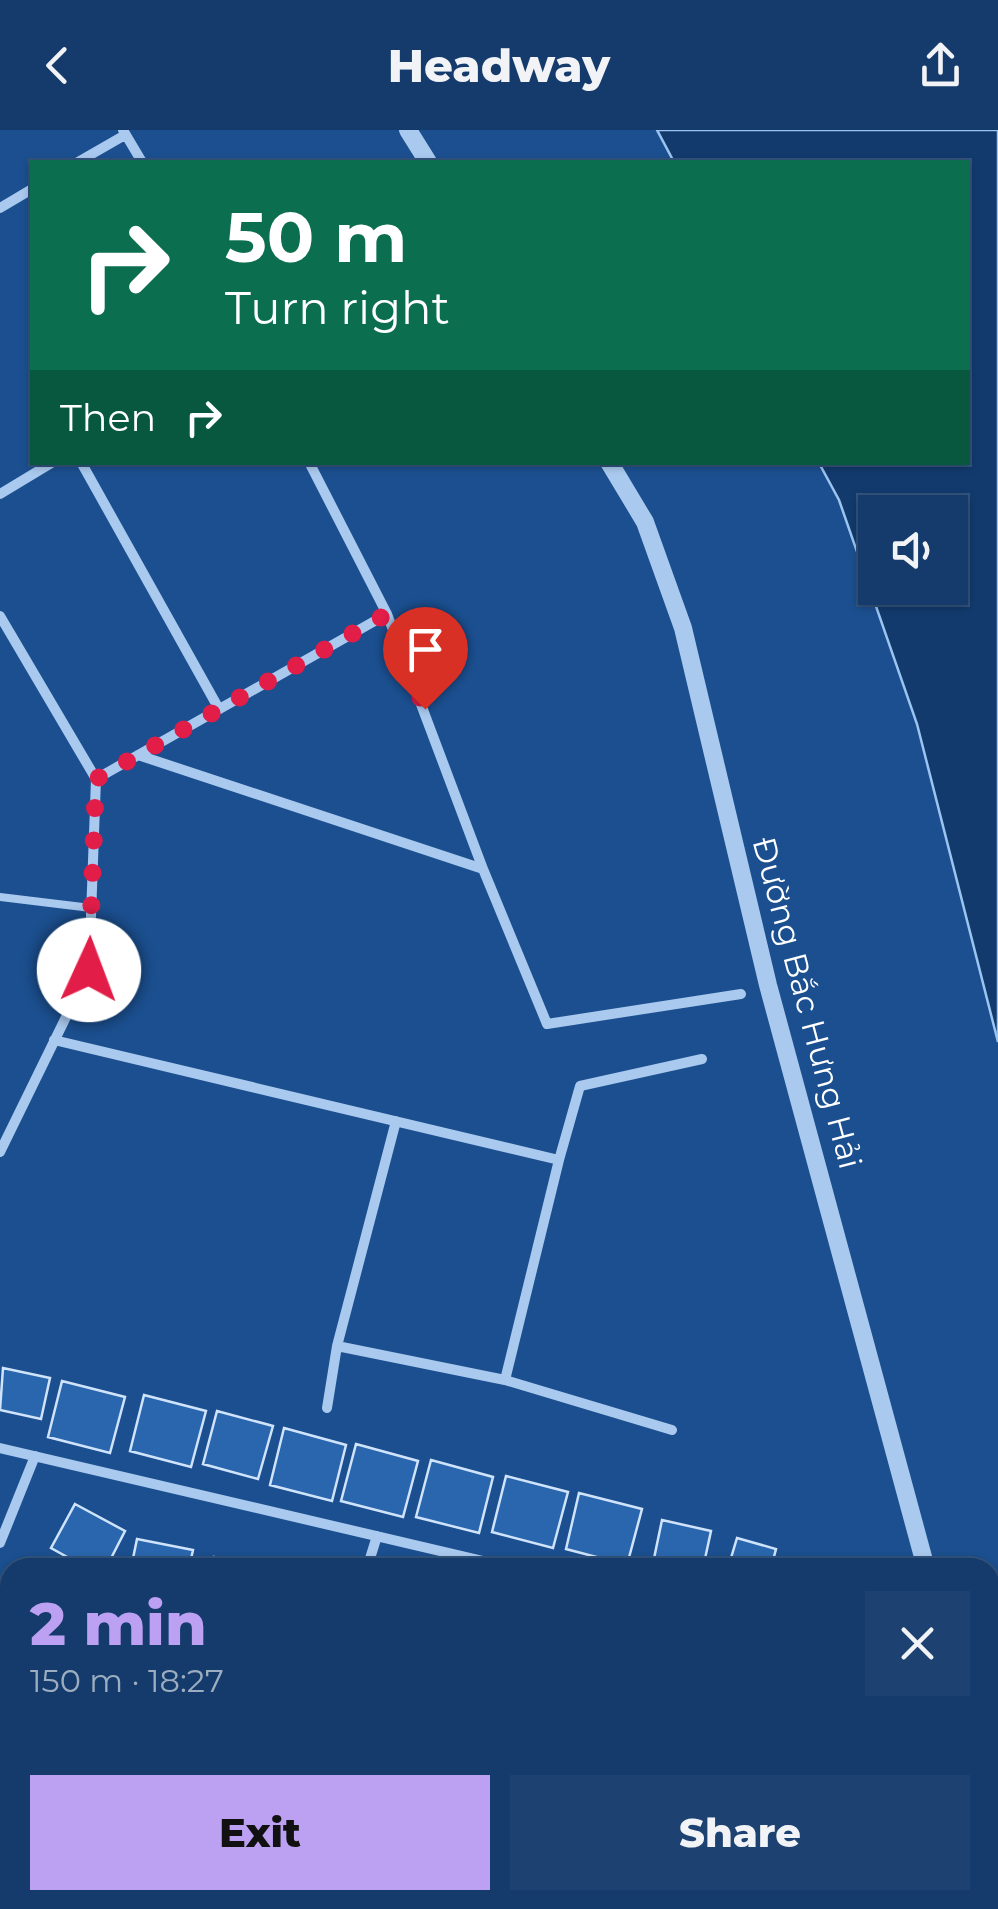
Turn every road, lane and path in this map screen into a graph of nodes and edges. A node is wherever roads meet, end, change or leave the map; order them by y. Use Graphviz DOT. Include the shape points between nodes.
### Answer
graph roads {
  1 [pos="408,130"];
  2 [pos="124,132"];
  3 [pos="81,160"];
  4 [pos="141,160"];
  5 [pos="427,160"];
  6 [pos="30,190"];
  7 [pos="0,208"];
  8 [pos="48,465"];
  9 [pos="83,465"];
  10 [pos="311,465"];
  11 [pos="611,465"];
  12 [pos="0,494"];
  13 [pos="387,614"];
  14 [pos="0,616"];
  15 [pos="219,709"];
  16 [pos="138,755"];
  17 [pos="96,779"];
  18 [pos="483,869"];
  19 [pos="0,897"];
  20 [pos="92,908"];
  21 [pos="740,994"];
  22 [pos="54,1040"];
  23 [pos="702,1059"];
  24 [pos="396,1121"];
  25 [pos="0,1152"];
  26 [pos="559,1160"];
  27 [pos="337,1346"];
  28 [pos="505,1380"];
  29 [pos="327,1408"];
  30 [pos="672,1430"];
  31 [pos="0,1448"];
  32 [pos="35,1456"];
  33 [pos="377,1536"];
  34 [pos="0,1544"];
  35 [pos="371,1558"];
  36 [pos="470,1558"];
  37 [pos="923,1558"];
  1 -- 5 [label="street"];
  2 -- 3 [label="street"];
  2 -- 4 [label="street"];
  6 -- 7 [label="street"];
  8 -- 12 [label="street"];
  9 -- 15 [label="street"];
  10 -- 13 [label="street"];
  11 -- 37 [label="street, Đường Bắc Hưng Hải" via="645,522 683,628 768,985"];
  13 -- 15 [label="street"];
  13 -- 18 [label="street"];
  14 -- 17 [label="street"];
  15 -- 16 [label="street"];
  16 -- 17 [label="street"];
  16 -- 18 [label="street"];
  17 -- 20 [label="street"];
  18 -- 21 [label="street" via="547,1024"];
  19 -- 20 [label="lane"];
  20 -- 22 [label="street" via="89,970"];
  22 -- 24 [label="street"];
  22 -- 25 [label="street"];
  23 -- 26 [label="street" via="580,1086"];
  24 -- 26 [label="street"];
  24 -- 27 [label="street"];
  26 -- 28 [label="street"];
  27 -- 28 [label="street"];
  27 -- 29 [label="street"];
  28 -- 30 [label="street"];
  31 -- 32 [label="street"];
  32 -- 33 [label="street"];
  32 -- 34 [label="street"];
  33 -- 35 [label="street"];
  33 -- 36 [label="street"];
}
